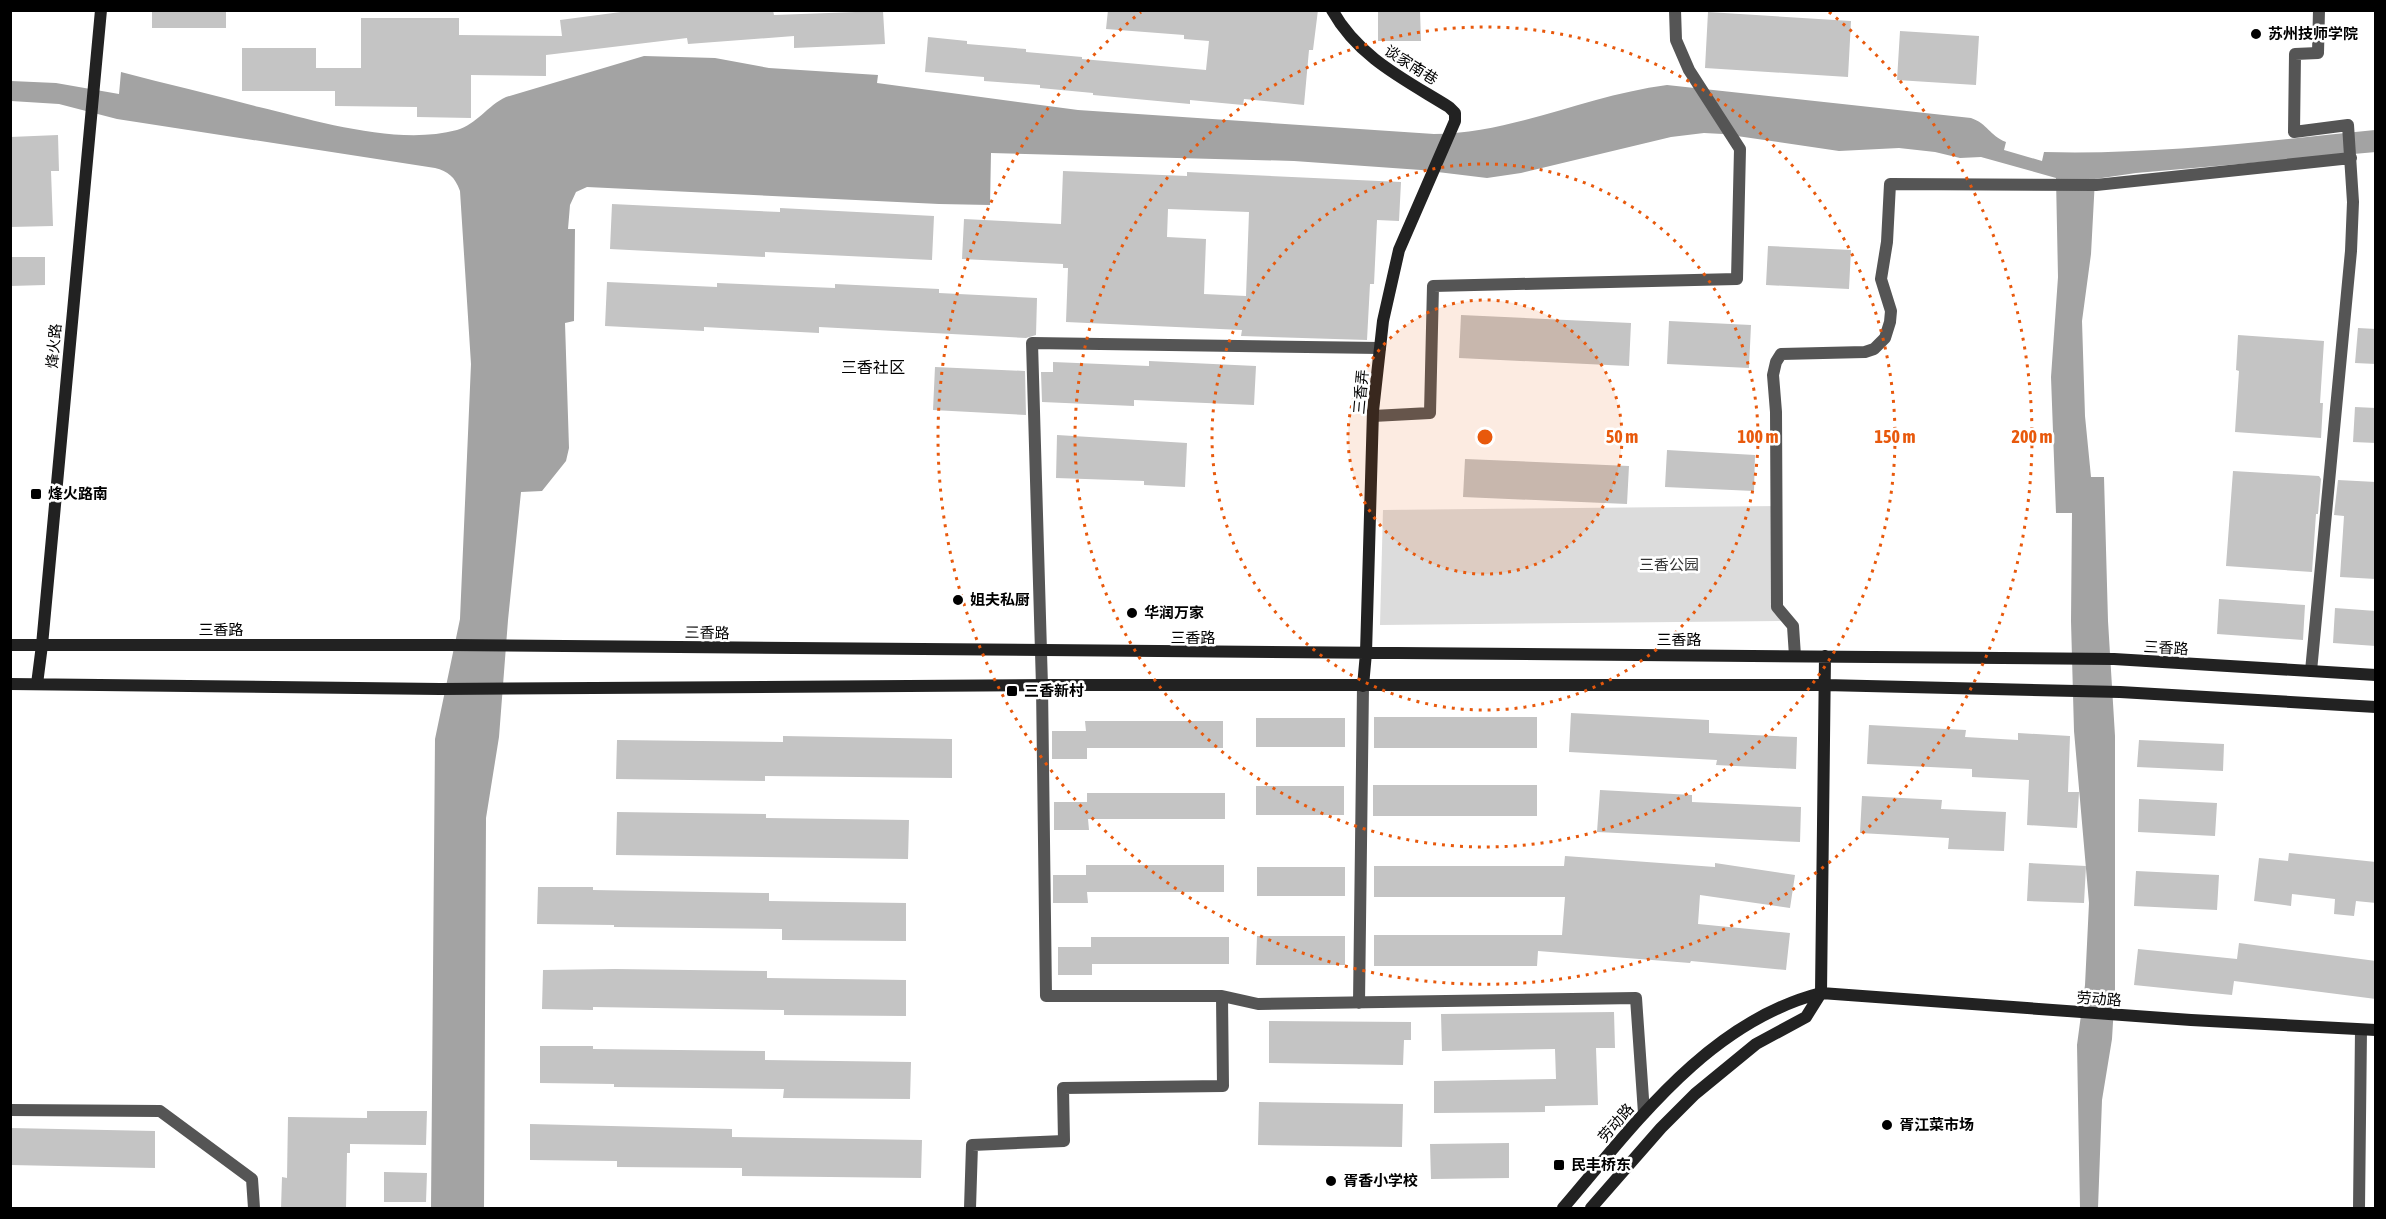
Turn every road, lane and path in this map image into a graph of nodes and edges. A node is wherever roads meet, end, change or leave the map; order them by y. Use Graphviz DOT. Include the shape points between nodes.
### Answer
graph roads {
  1 [pos="101,10"];
  2 [pos="1332,10"];
  3 [pos="1675,10"];
  4 [pos="2319,10"];
  5 [pos="1455,117"];
  6 [pos="2351,157"];
  7 [pos="1380,348"];
  8 [pos="1373,416"];
  9 [pos="10,645"];
  10 [pos="42,645"];
  11 [pos="1040,651"];
  12 [pos="1366,653"];
  13 [pos="1795,656"];
  14 [pos="1825,656"];
  15 [pos="2311,671"];
  16 [pos="2376,675"];
  17 [pos="10,684"];
  18 [pos="37,684"];
  19 [pos="1825,685"];
  20 [pos="1042,686"];
  21 [pos="1363,686"];
  22 [pos="2376,707"];
  23 [pos="1821,993"];
  24 [pos="1222,996"];
  25 [pos="1359,1003"];
  26 [pos="2361,1030"];
  27 [pos="2376,1030"];
  28 [pos="10,1110"];
  29 [pos="1644,1113"];
  30 [pos="254,1209"];
  31 [pos="970,1209"];
  32 [pos="1563,1209"];
  33 [pos="1591,1209"];
  34 [pos="2359,1209"];
  1 -- 10 [label="main road, 烽火路"];
  2 -- 5 [label="main road, 谈家南巷" via="1344,30 1376,62 1449,107"];
  3 -- 8 [label="street" via="1676,40 1689,70 1740,149 1737,279 1433,286 1430,413"];
  4 -- 6 [label="street" via="2318,53 2295,54 2294,132 2348,125"];
  5 -- 7 [label="main road, 三香弄" via="1399,250"];
  6 -- 13 [label="street" via="2097,185 1890,184 1881,279 1891,311 1885,338 1865,352 1781,354 1773,375 1777,607 1793,626"];
  6 -- 15 [label="street" via="2351,252"];
  7 -- 8 [label="main road, 三香弄"];
  7 -- 11 [label="street" via="1032,343"];
  8 -- 12 [label="main road, 三香弄"];
  9 -- 10 [label="main road, 三香路"];
  10 -- 11 [label="main road, 三香路"];
  10 -- 18 [label="main road, 烽火路"];
  11 -- 12 [label="main road, 三香路"];
  11 -- 20 [label="street"];
  12 -- 13 [label="main road, 三香路"];
  12 -- 21 [label="main road, 三香弄"];
  13 -- 14 [label="main road, 三香路"];
  14 -- 15 [label="main road, 三香路" via="2114,659"];
  14 -- 19 [label="main road"];
  15 -- 16 [label="main road, 三香路"];
  17 -- 18 [label="main road"];
  18 -- 20 [label="main road" via="440,689"];
  19 -- 21 [label="main road"];
  19 -- 22 [label="main road" via="2120,692"];
  19 -- 23 [label="main road"];
  20 -- 21 [label="main road"];
  20 -- 24 [label="street" via="1046,996"];
  21 -- 25 [label="street"];
  23 -- 26 [label="main road, 劳动路"];
  23 -- 29 [label="main road, 劳动路" via="1772,1010 1745,1025"];
  23 -- 33 [label="main road" via="1806,1017 1756,1044 1695,1094"];
  24 -- 25 [label="street" via="1258,1004"];
  24 -- 31 [label="street" via="1223,1086 1063,1088 1064,1141 972,1145"];
  25 -- 29 [label="street" via="1636,998"];
  26 -- 27 [label="main road, 劳动路"];
  26 -- 34 [label="street"];
  28 -- 30 [label="street" via="160,1111 252,1179"];
  29 -- 32 [label="main road, 劳动路"];
}
